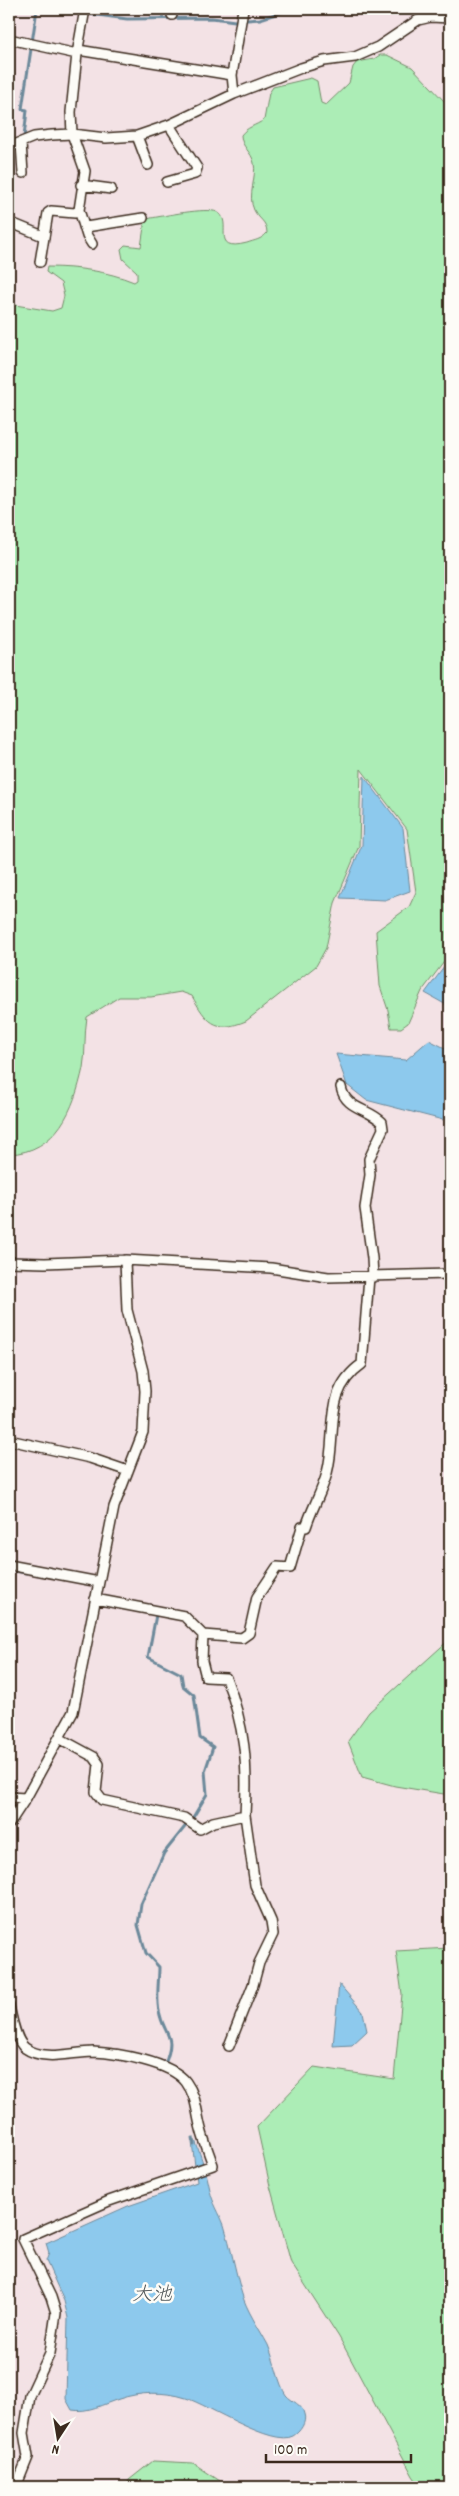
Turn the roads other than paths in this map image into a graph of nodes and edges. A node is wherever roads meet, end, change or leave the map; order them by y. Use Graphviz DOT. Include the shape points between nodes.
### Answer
graph roads {
  1 [pos="242,9"];
  2 [pos="84,12"];
  3 [pos="431,13"];
  4 [pos="450,18"];
  5 [pos="9,39"];
  6 [pos="77,52"];
  7 [pos="232,75"];
  8 [pos="234,94"];
  9 [pos="169,124"];
  10 [pos="72,134"];
  11 [pos="136,136"];
  12 [pos="21,143"];
  13 [pos="9,147"];
  14 [pos="148,166"];
  15 [pos="23,173"];
  16 [pos="167,182"];
  17 [pos="81,185"];
  18 [pos="111,190"];
  19 [pos="79,210"];
  20 [pos="144,218"];
  21 [pos="9,222"];
  22 [pos="86,227"];
  23 [pos="43,236"];
  24 [pos="92,244"];
  25 [pos="40,262"];
  26 [pos="341,1086"];
  27 [pos="125,1260"];
  28 [pos="9,1262"];
  29 [pos="450,1274"];
  30 [pos="371,1277"];
  31 [pos="9,1440"];
  32 [pos="128,1471"];
  33 [pos="9,1565"];
  34 [pos="99,1582"];
  35 [pos="95,1599"];
  36 [pos="203,1635"];
  37 [pos="59,1738"];
  38 [pos="9,1797"];
  39 [pos="26,1798"];
  40 [pos="245,1815"];
  41 [pos="9,1824"];
  42 [pos="9,2006"];
  43 [pos="229,2046"];
  44 [pos="16,2487"];
  1 -- 7 [label="street"];
  2 -- 6 [label="street"];
  3 -- 4 [label="street"];
  3 -- 8 [label="street" via="378,47 355,57 308,66"];
  5 -- 6 [label="street"];
  6 -- 7 [label="street"];
  6 -- 10 [label="street"];
  7 -- 8 [label="street"];
  8 -- 9 [label="street"];
  9 -- 11 [label="street"];
  9 -- 16 [label="street" via="197,168 195,174"];
  10 -- 11 [label="street" via="106,138"];
  10 -- 12 [label="street" via="34,137"];
  10 -- 17 [label="street" via="85,171"];
  11 -- 14 [label="street"];
  12 -- 13 [label="street"];
  12 -- 15 [label="street"];
  17 -- 18 [label="street"];
  17 -- 19 [label="street"];
  19 -- 22 [label="street"];
  19 -- 23 [label="street" via="75,213 48,213"];
  20 -- 22 [label="street"];
  21 -- 23 [label="street"];
  22 -- 24 [label="street"];
  23 -- 25 [label="street"];
  26 -- 30 [label="street" via="343,1096 352,1105 382,1122 383,1129 369,1159 370,1175 364,1208 372,1258"];
  27 -- 28 [label="street"];
  27 -- 30 [label="street" via="271,1268 328,1277"];
  27 -- 32 [label="street" via="127,1310 143,1370 145,1391 143,1432"];
  29 -- 30 [label="street"];
  30 -- 36 [label="street" via="362,1364 349,1373 340,1389 332,1412 332,1451 327,1474 306,1527 302,1527 290,1568 277,1567 257,1597 249,1633 242,1638"];
  31 -- 32 [label="street" via="90,1458"];
  32 -- 34 [label="street" via="114,1507"];
  33 -- 34 [label="street"];
  34 -- 35 [label="street"];
  35 -- 36 [label="street" via="184,1616"];
  35 -- 37 [label="street" via="73,1712"];
  36 -- 40 [label="street" via="202,1661 206,1677 226,1678 245,1743"];
  37 -- 39 [label="street"];
  37 -- 40 [label="street" via="94,1757 99,1764 96,1792 102,1800 184,1818 200,1829 212,1822"];
  38 -- 39 [label="street"];
  39 -- 41 [label="street"];
  40 -- 43 [label="street" via="255,1885 272,1921 273,1934 258,1963 253,1985"];
  42 -- 44 [label="street" via="21,2043 35,2052 64,2056 91,2052 125,2056 149,2062 185,2080 195,2096 201,2129 213,2165 108,2201 23,2239 56,2313 50,2352 30,2396 24,2433 28,2456"];
}
